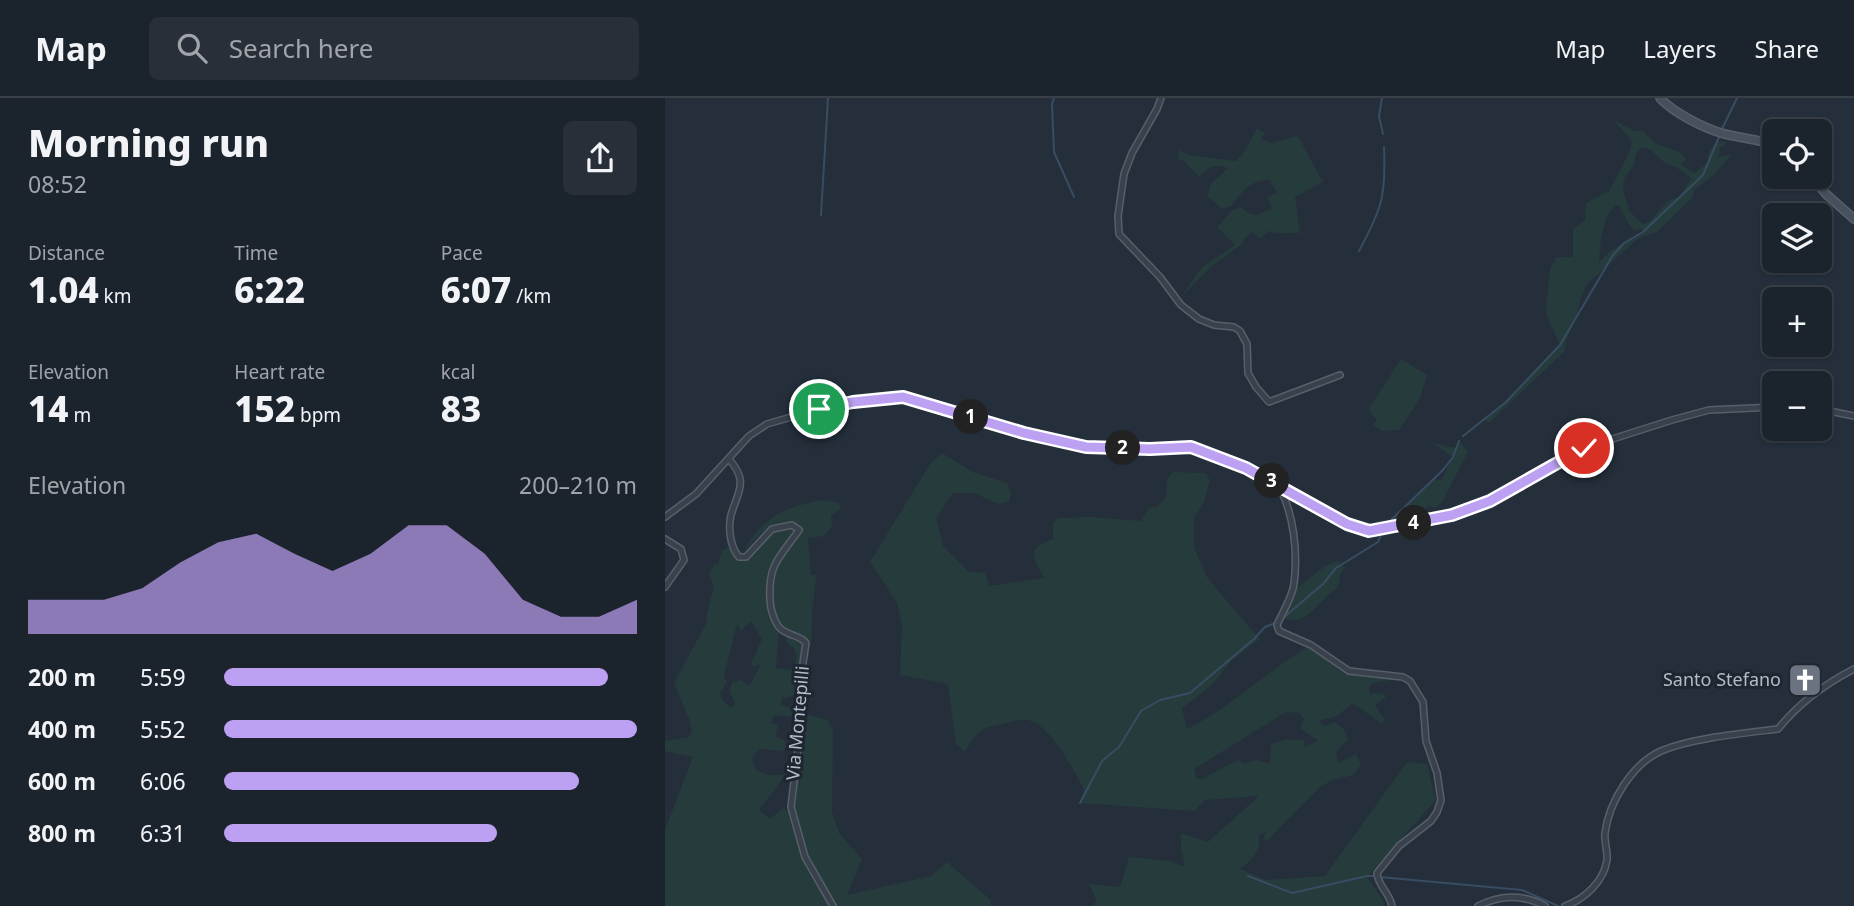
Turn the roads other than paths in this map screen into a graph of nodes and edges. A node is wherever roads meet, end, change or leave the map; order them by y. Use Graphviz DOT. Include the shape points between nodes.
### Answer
graph roads {
  1 [pos="1161,98"];
  2 [pos="1660,98"];
  3 [pos="1762,141"];
  4 [pos="1822,189"];
  5 [pos="1854,219"];
  6 [pos="1340,375"];
  7 [pos="1762,408"];
  8 [pos="1832,411"];
  9 [pos="1854,416"];
  10 [pos="729,459"];
  11 [pos="1279,485"];
  12 [pos="665,517"];
  13 [pos="665,538"];
  14 [pos="665,587"];
  15 [pos="1854,669"];
  16 [pos="833,906"];
  17 [pos="1392,906"];
  18 [pos="1478,906"];
  19 [pos="1545,906"];
  20 [pos="1565,906"];
  1 -- 6 [label="street" via="1124,174 1118,216 1121,238 1160,276 1181,305 1199,319 1240,331 1247,344 1248,373 1269,402"];
  2 -- 3 [label="main road" via="1720,133"];
  4 -- 5 [label="main road"];
  7 -- 11 [label="street" via="1709,410 1584,448 1490,501 1452,515 1379,531 1358,530"];
  8 -- 9 [label="street"];
  10 -- 11 [label="street" via="749,436 777,421 835,405 903,397 1086,447 1191,447"];
  10 -- 12 [label="street" via="696,494"];
  10 -- 16 [label="street, Via Montepilli" via="738,470 741,491 731,517 732,549 739,557 746,557 772,529 792,525 799,530 769,574 770,606 779,627 806,643 791,807 805,857"];
  11 -- 17 [label="street" via="1292,520 1294,585 1277,625 1279,631 1311,645 1349,671 1403,677 1411,681 1423,702 1426,741 1441,800 1431,821 1399,846 1377,873"];
  13 -- 14 [label="street" via="681,549 684,560"];
  15 -- 20 [label="street" via="1799,705 1778,729 1723,736 1662,751 1649,759 1625,783 1612,811 1600,880 1590,892"];
  18 -- 19 [label="street" via="1505,897"];
}
